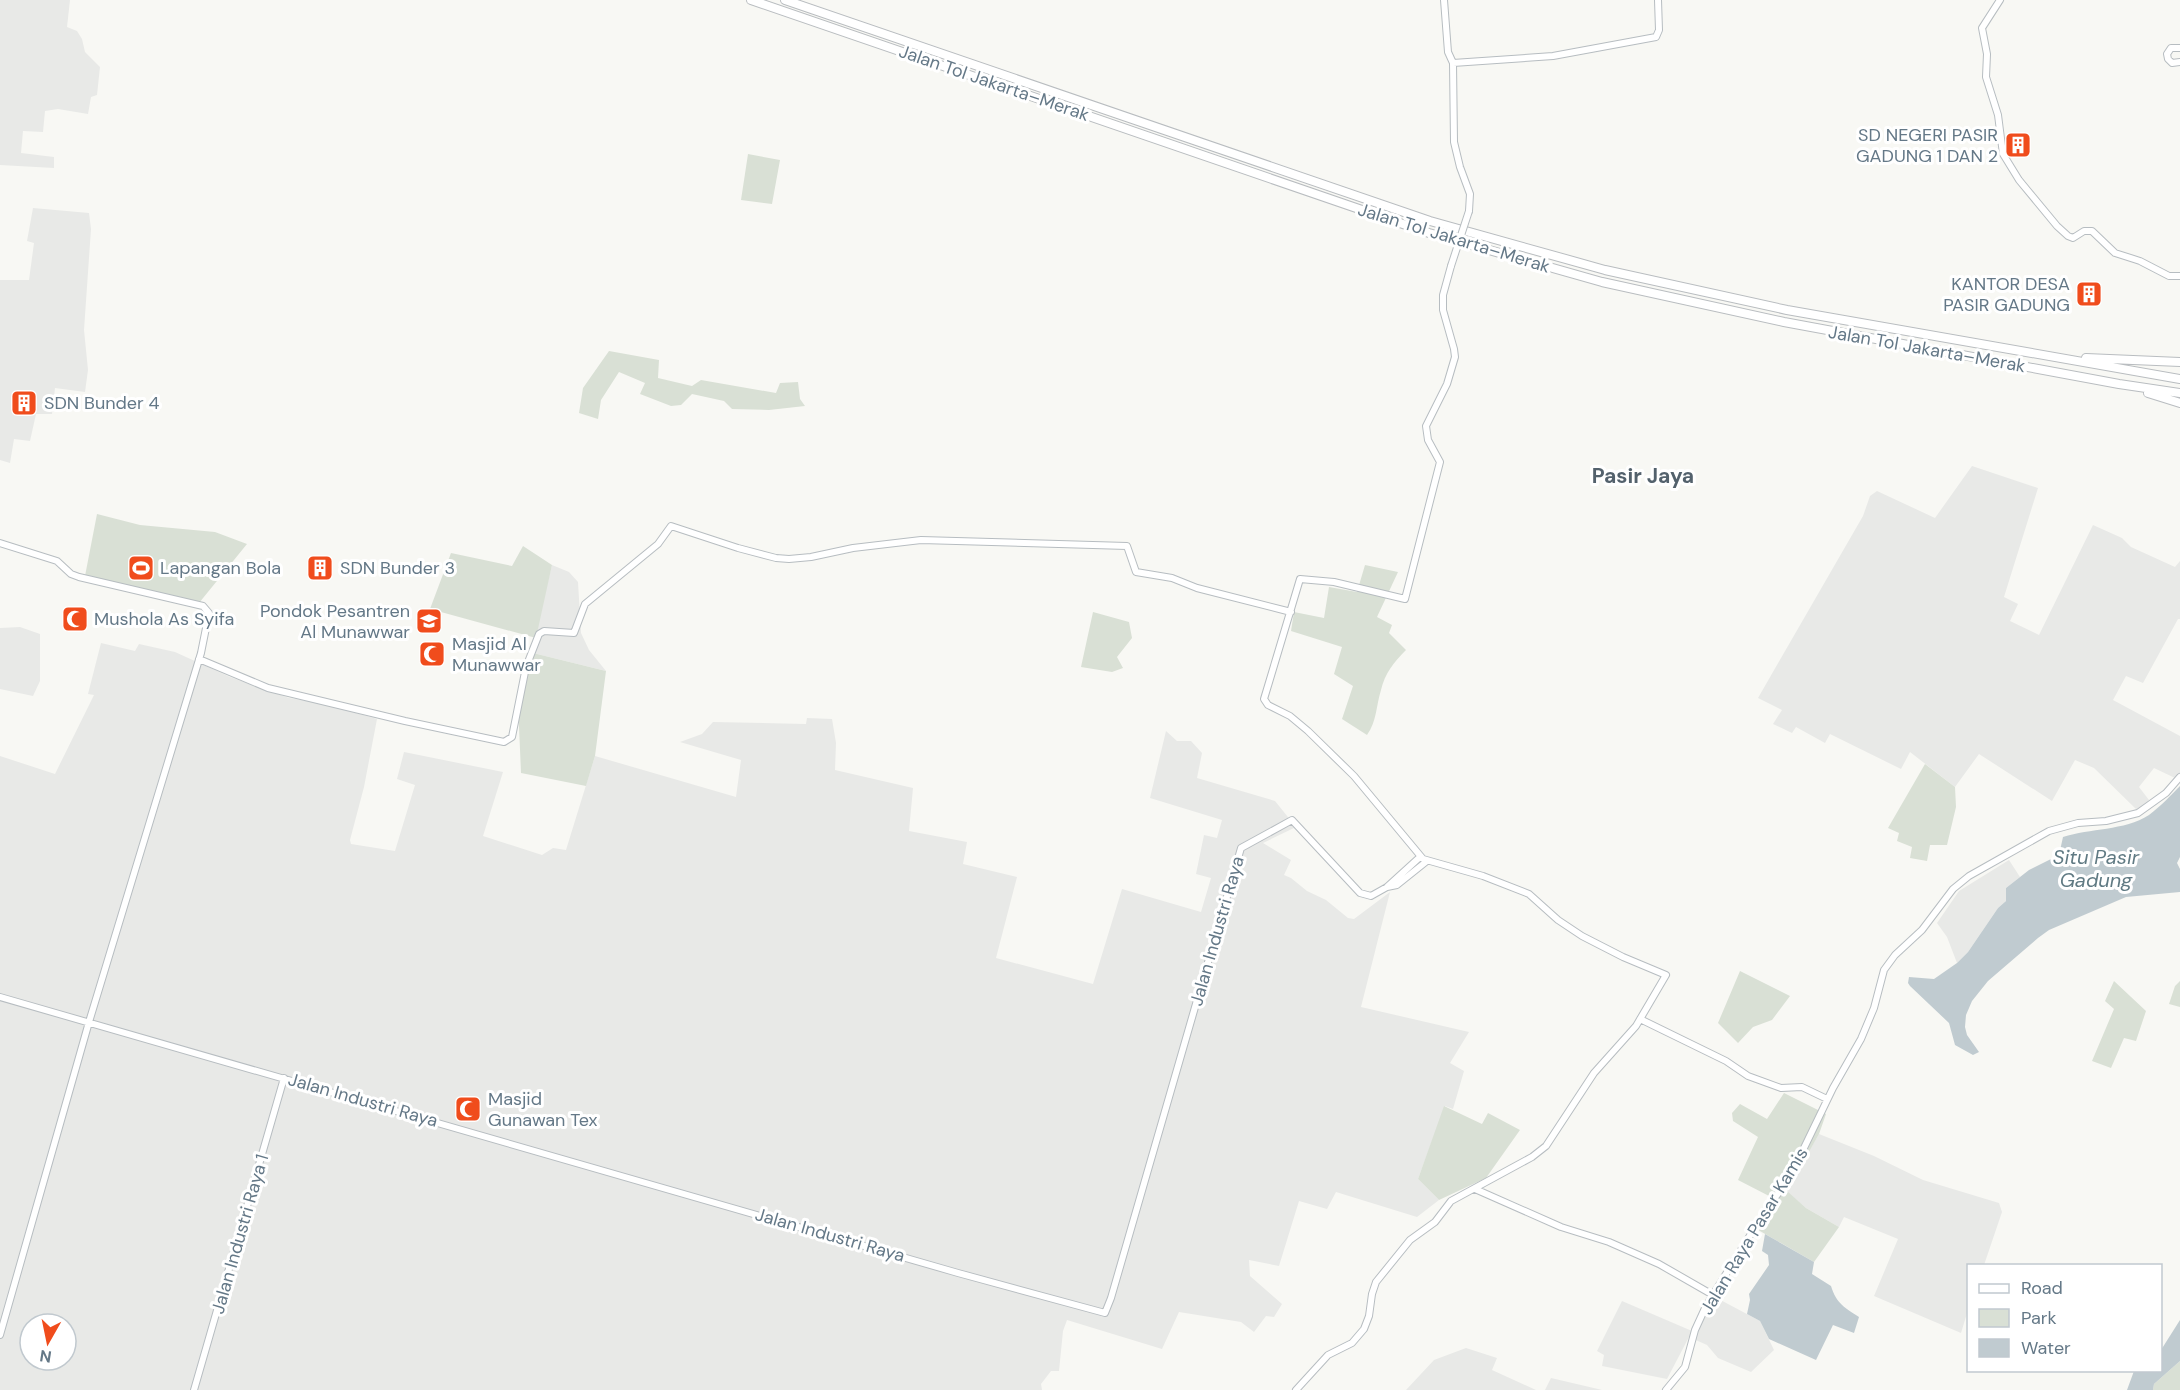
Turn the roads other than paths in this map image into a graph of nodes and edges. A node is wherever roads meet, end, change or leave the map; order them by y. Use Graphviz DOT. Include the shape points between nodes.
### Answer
graph roads {
  1 [pos="751,0"];
  2 [pos="785,0"];
  3 [pos="1444,0"];
  4 [pos="1658,0"];
  5 [pos="2000,0"];
  6 [pos="2180,48"];
  7 [pos="2180,62"];
  8 [pos="1453,63"];
  9 [pos="2180,276"];
  10 [pos="2068,359"];
  11 [pos="2180,362"];
  12 [pos="2180,379"];
  13 [pos="2119,384"];
  14 [pos="2180,393"];
  15 [pos="2180,403"];
  16 [pos="0,543"];
  17 [pos="1291,612"];
  18 [pos="199,659"];
  19 [pos="2180,777"];
  20 [pos="1420,857"];
  21 [pos="1426,861"];
  22 [pos="1387,887"];
  23 [pos="0,998"];
  24 [pos="1640,1019"];
  25 [pos="89,1023"];
  26 [pos="284,1078"];
  27 [pos="1827,1099"];
  28 [pos="1475,1189"];
  29 [pos="1713,1295"];
  30 [pos="0,1335"];
  31 [pos="194,1390"];
  32 [pos="1296,1390"];
  33 [pos="1666,1390"];
  1 -- 13 [label="highway, Jalan Tol Jakarta–Merak" via="1429,232 1602,282 1784,322"];
  2 -- 10 [label="highway, Jalan Tol Jakarta–Merak" via="1430,221 1605,270 1787,310"];
  3 -- 8 [label="street" via="1448,52"];
  4 -- 8 [label="street" via="1656,37 1553,56"];
  5 -- 9 [label="street" via="1982,28 1986,78 1998,115 2003,154 2011,169 2056,226 2070,237 2092,231 2115,253 2169,276"];
  6 -- 7 [label="street" via="2171,48 2167,54 2170,62"];
  8 -- 17 [label="street, bridge" via="1455,142 1470,194 1469,211 1443,296 1455,357 1447,384 1425,426 1440,462 1405,599 1305,578 1299,581"];
  10 -- 11 [label="highway"];
  10 -- 12 [label="highway, Jalan Tol Jakarta–Merak"];
  13 -- 14 [label="highway, Jalan Tol Jakarta–Merak"];
  13 -- 15 [label="highway"];
  16 -- 18 [label="street" via="57,561 79,578 207,609 209,619"];
  17 -- 18 [label="street" via="1173,578 1136,572 1127,546 921,540 789,559 738,548 671,526 658,544 585,603 574,633 539,634 526,668 512,737 504,742 268,688"];
  17 -- 20 [label="street" via="1264,694 1265,703 1302,725 1354,776"];
  18 -- 25 [label="street"];
  19 -- 27 [label="street, Jalan Raya Pasar Kamis" via="2138,813 2049,831 1953,889 1922,930 1888,964 1867,1025"];
  20 -- 21 [label="street"];
  20 -- 22 [label="street"];
  21 -- 22 [label="street" via="1397,885"];
  21 -- 24 [label="street" via="1475,873 1529,894 1582,936 1666,975"];
  22 -- 26 [label="street, Jalan Industri Raya" via="1371,896 1360,893 1292,820 1241,848 1105,1313"];
  23 -- 25 [label="street, Jalan Industri Raya"];
  24 -- 27 [label="street" via="1748,1076 1781,1088 1802,1087"];
  24 -- 28 [label="street" via="1594,1073 1546,1146"];
  25 -- 26 [label="street, Jalan Industri Raya"];
  25 -- 30 [label="street"];
  26 -- 31 [label="street, Jalan Industri Raya 1"];
  27 -- 29 [label="street, Jalan Raya Pasar Kamis" via="1788,1181"];
  28 -- 29 [label="street" via="1561,1227 1619,1246"];
  28 -- 32 [label="street" via="1451,1201 1435,1222 1403,1247 1376,1282 1364,1329 1352,1343 1328,1355"];
  29 -- 33 [label="street, Jalan Raya Pasar Kamis" via="1695,1330 1685,1367"];
}
